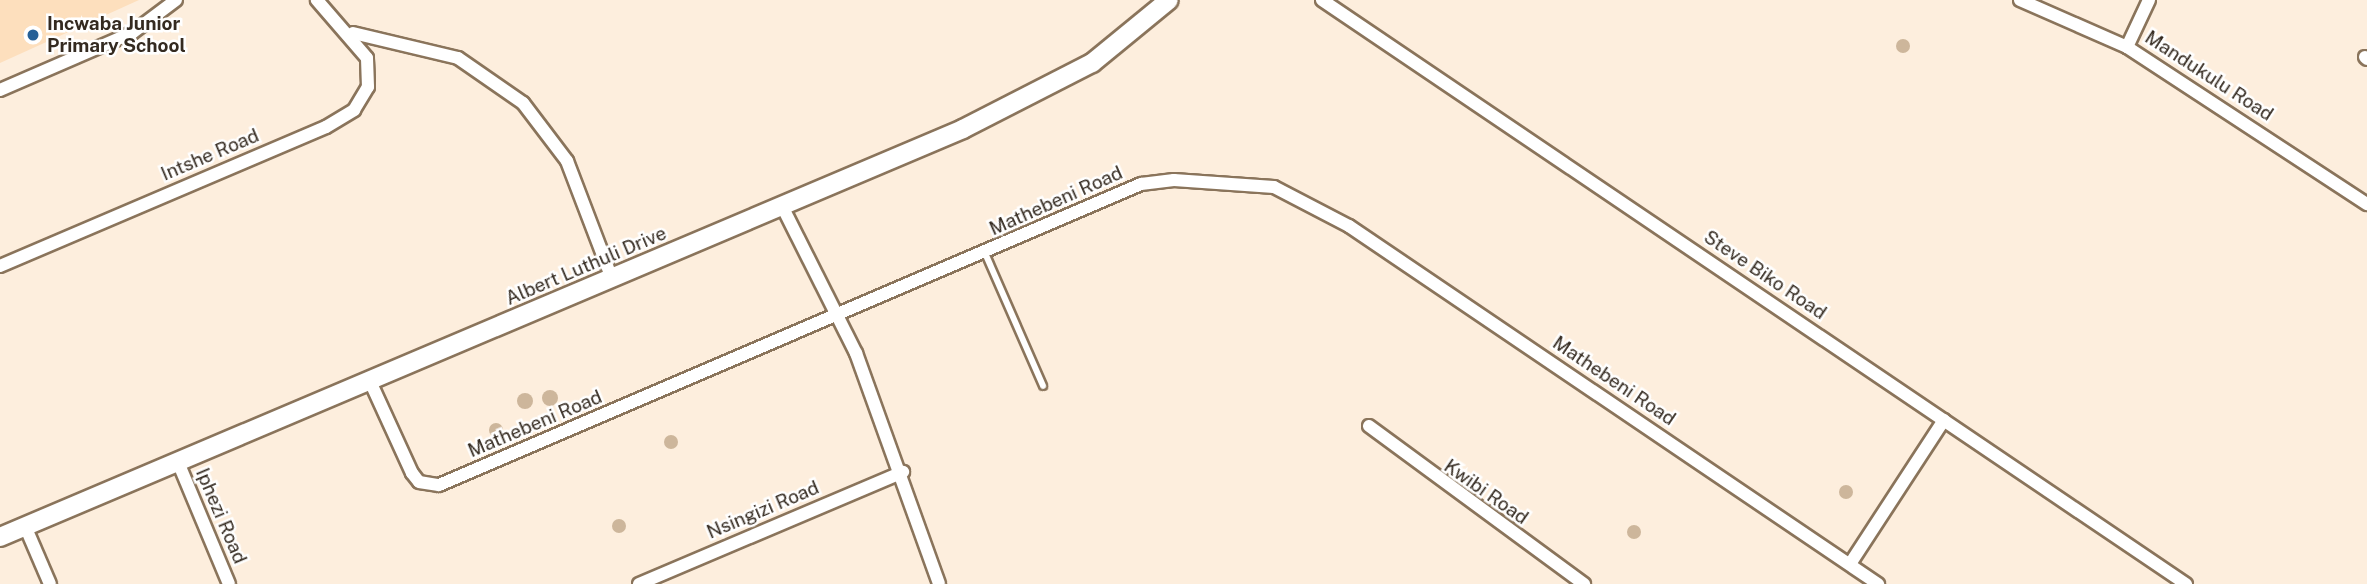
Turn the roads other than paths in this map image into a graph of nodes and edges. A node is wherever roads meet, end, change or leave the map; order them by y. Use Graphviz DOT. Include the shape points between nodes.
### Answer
graph roads {
  1 [pos="176,0"];
  2 [pos="317,0"];
  3 [pos="1169,0"];
  4 [pos="1322,0"];
  5 [pos="2020,0"];
  6 [pos="2149,0"];
  7 [pos="352,33"];
  8 [pos="2127,47"];
  9 [pos="0,90"];
  10 [pos="2367,204"];
  11 [pos="782,206"];
  12 [pos="985,253"];
  13 [pos="0,265"];
  14 [pos="612,279"];
  15 [pos="839,319"];
  16 [pos="369,379"];
  17 [pos="1043,386"];
  18 [pos="1944,420"];
  19 [pos="1369,426"];
  20 [pos="178,462"];
  21 [pos="903,472"];
  22 [pos="25,526"];
  23 [pos="0,537"];
  24 [pos="1850,564"];
  25 [pos="50,584"];
  26 [pos="229,584"];
  27 [pos="639,584"];
  28 [pos="939,584"];
  29 [pos="1584,584"];
  30 [pos="1878,584"];
  31 [pos="2186,584"];
  1 -- 9 [label="street" via="132,33"];
  2 -- 7 [label="street"];
  3 -- 11 [label="street, Albert Luthuli Drive" via="1130,36 1061,81"];
  4 -- 18 [label="street, Steve Biko Road"];
  5 -- 8 [label="street, Mandukulu Road"];
  6 -- 8 [label="street"];
  7 -- 13 [label="street, Intshe Road" via="370,76 365,97 346,115"];
  7 -- 14 [label="street" via="458,58 523,103 567,161"];
  8 -- 10 [label="street, Mandukulu Road"];
  11 -- 14 [label="street, Albert Luthuli Drive"];
  11 -- 15 [label="street"];
  12 -- 15 [label="street, Mathebeni Road"];
  12 -- 17 [label="lane"];
  12 -- 24 [label="street, Mathebeni Road" via="1141,184 1174,180 1274,187 1349,226"];
  14 -- 16 [label="street, Albert Luthuli Drive"];
  15 -- 16 [label="street, Mathebeni Road" via="432,486 412,472"];
  15 -- 21 [label="street"];
  16 -- 20 [label="street, Albert Luthuli Drive"];
  18 -- 24 [label="street"];
  18 -- 31 [label="street, Steve Biko Road"];
  19 -- 29 [label="street, Kwibi Road"];
  20 -- 22 [label="street, Albert Luthuli Drive"];
  20 -- 26 [label="street, Iphezi Road"];
  21 -- 27 [label="street, Nsingizi Road"];
  21 -- 28 [label="street"];
  22 -- 23 [label="street, Albert Luthuli Drive"];
  22 -- 25 [label="street"];
  24 -- 30 [label="street, Mathebeni Road"];
}
